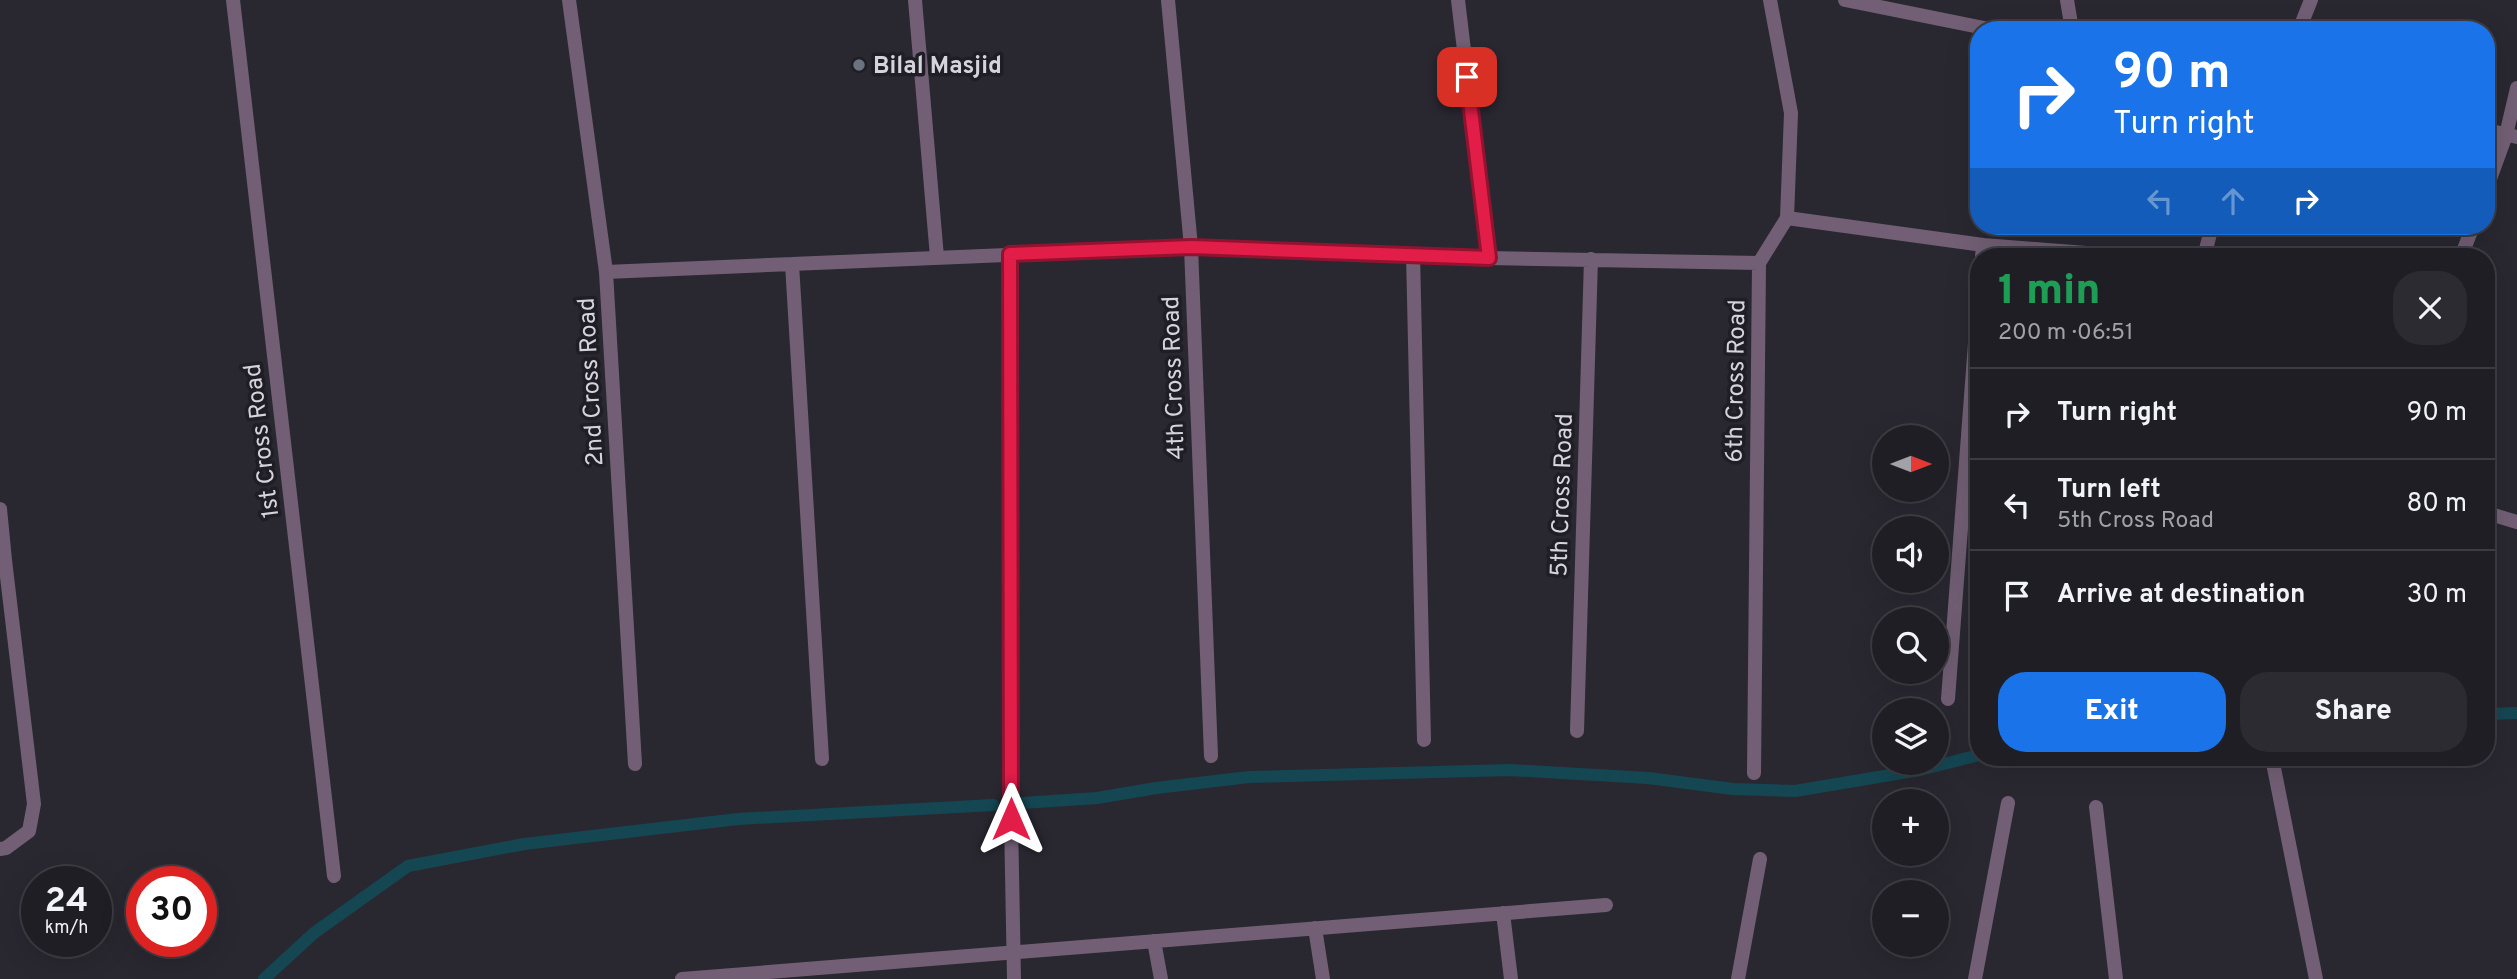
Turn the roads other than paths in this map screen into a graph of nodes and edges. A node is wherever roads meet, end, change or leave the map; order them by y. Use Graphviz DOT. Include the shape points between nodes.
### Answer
graph roads {
  1 [pos="233,0"];
  2 [pos="569,0"];
  3 [pos="915,0"];
  4 [pos="1168,0"];
  5 [pos="1458,0"];
  6 [pos="1770,0"];
  7 [pos="1845,0"];
  8 [pos="2067,0"];
  9 [pos="2311,0"];
  10 [pos="2070,21"];
  11 [pos="2303,21"];
  12 [pos="1970,25"];
  13 [pos="2517,89"];
  14 [pos="2512,136"];
  15 [pos="2495,171"];
  16 [pos="1787,218"];
  17 [pos="1191,247"];
  18 [pos="1970,249"];
  19 [pos="1010,254"];
  20 [pos="1413,254"];
  21 [pos="937,257"];
  22 [pos="1489,258"];
  23 [pos="1591,259"];
  24 [pos="1759,263"];
  25 [pos="792,264"];
  26 [pos="606,272"];
  27 [pos="1970,409"];
  28 [pos="0,509"];
  29 [pos="2495,515"];
  30 [pos="2517,522"];
  31 [pos="3,561"];
  32 [pos="1948,698"];
  33 [pos="1577,731"];
  34 [pos="1424,740"];
  35 [pos="1211,756"];
  36 [pos="822,759"];
  37 [pos="635,764"];
  38 [pos="2274,766"];
  39 [pos="1754,773"];
  40 [pos="2008,803"];
  41 [pos="2096,807"];
  42 [pos="0,849"];
  43 [pos="1760,859"];
  44 [pos="334,876"];
  45 [pos="1606,905"];
  46 [pos="1503,913"];
  47 [pos="1315,928"];
  48 [pos="1154,941"];
  49 [pos="1012,953"];
  50 [pos="774,975"];
  51 [pos="682,979"];
  52 [pos="1014,979"];
  53 [pos="1161,979"];
  54 [pos="1323,979"];
  55 [pos="1511,979"];
  56 [pos="1738,979"];
  57 [pos="1975,979"];
  58 [pos="2116,979"];
  59 [pos="2316,979"];
  1 -- 44 [label="street, 1st Cross Road"];
  2 -- 26 [label="street, 2nd Cross Road"];
  3 -- 21 [label="street"];
  4 -- 17 [label="street, 4th Cross Road"];
  5 -- 22 [label="street"];
  6 -- 16 [label="street" via="1791,113"];
  7 -- 12 [label="street"];
  8 -- 10 [label="street"];
  9 -- 11 [label="street"];
  13 -- 14 [label="street"];
  14 -- 15 [label="street"];
  16 -- 18 [label="street"];
  16 -- 24 [label="street"];
  17 -- 19 [label="street"];
  17 -- 20 [label="street"];
  17 -- 35 [label="street, 4th Cross Road"];
  19 -- 21 [label="street"];
  19 -- 49 [label="street"];
  20 -- 22 [label="street"];
  20 -- 34 [label="street"];
  21 -- 25 [label="street"];
  22 -- 23 [label="street"];
  23 -- 24 [label="street"];
  23 -- 33 [label="street, 5th Cross Road"];
  24 -- 39 [label="street, 6th Cross Road"];
  25 -- 26 [label="street"];
  25 -- 36 [label="street"];
  26 -- 37 [label="street, 2nd Cross Road"];
  27 -- 32 [label="street"];
  28 -- 31 [label="street"];
  29 -- 30 [label="street"];
  31 -- 42 [label="street" via="34,804 29,831"];
  38 -- 59 [label="street"];
  40 -- 57 [label="street"];
  41 -- 58 [label="street"];
  43 -- 56 [label="street"];
  45 -- 46 [label="street"];
  46 -- 47 [label="street"];
  46 -- 55 [label="street"];
  47 -- 48 [label="street"];
  47 -- 54 [label="street"];
  48 -- 49 [label="street"];
  48 -- 53 [label="street"];
  49 -- 50 [label="street"];
  49 -- 52 [label="street"];
  50 -- 51 [label="street"];
}
